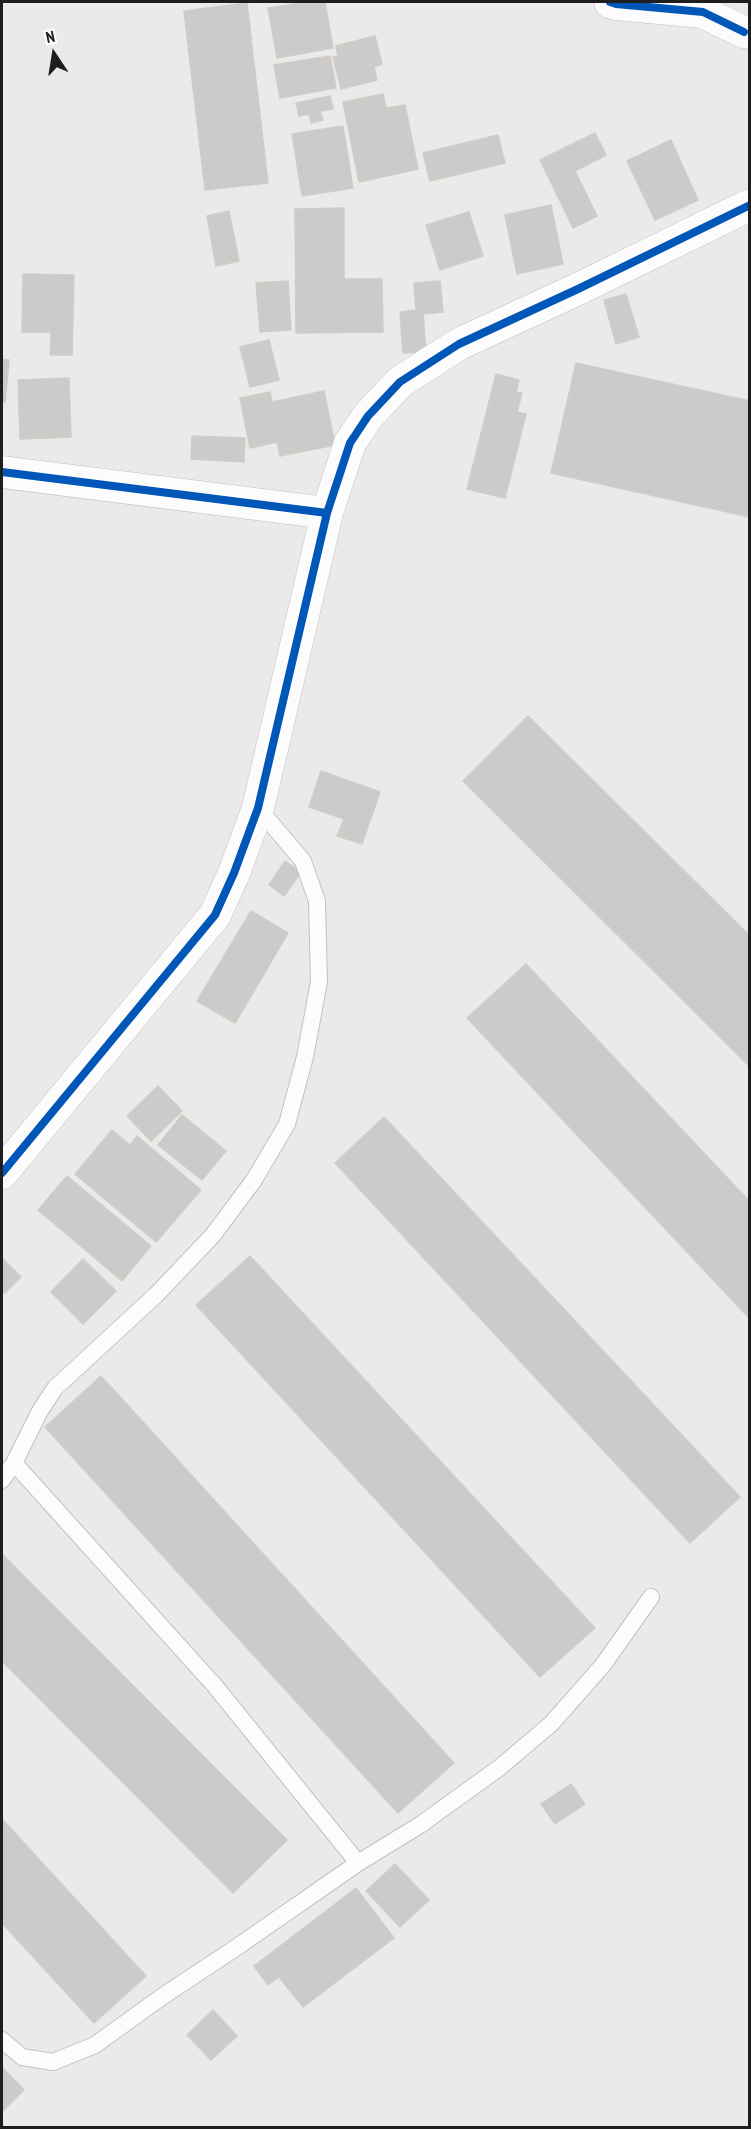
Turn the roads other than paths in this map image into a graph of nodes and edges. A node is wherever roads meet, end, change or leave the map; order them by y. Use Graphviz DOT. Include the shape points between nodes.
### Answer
graph roads {
  1 [pos="610,2"];
  2 [pos="744,32"];
  3 [pos="750,205"];
  4 [pos="2,472"];
  5 [pos="327,513"];
  6 [pos="258,808"];
  7 [pos="2,1173"];
  8 [pos="14,1463"];
  9 [pos="2,1480"];
  10 [pos="651,1597"];
  11 [pos="358,1863"];
  12 [pos="2,2040"];
  1 -- 2 [label="street" via="704,12"];
  3 -- 5 [label="street" via="459,344 400,382 350,442"];
  4 -- 5 [label="street"];
  5 -- 6 [label="street"];
  6 -- 7 [label="street" via="215,915"];
  6 -- 8 [label="lane" via="303,861 317,901 319,982 287,1124 254,1180 213,1235 156,1295 55,1388"];
  8 -- 9 [label="lane"];
  8 -- 11 [label="lane" via="215,1686"];
  10 -- 11 [label="lane" via="603,1665 551,1724 499,1768 420,1825"];
  11 -- 12 [label="lane" via="95,2045 53,2062 22,2057"];
}
